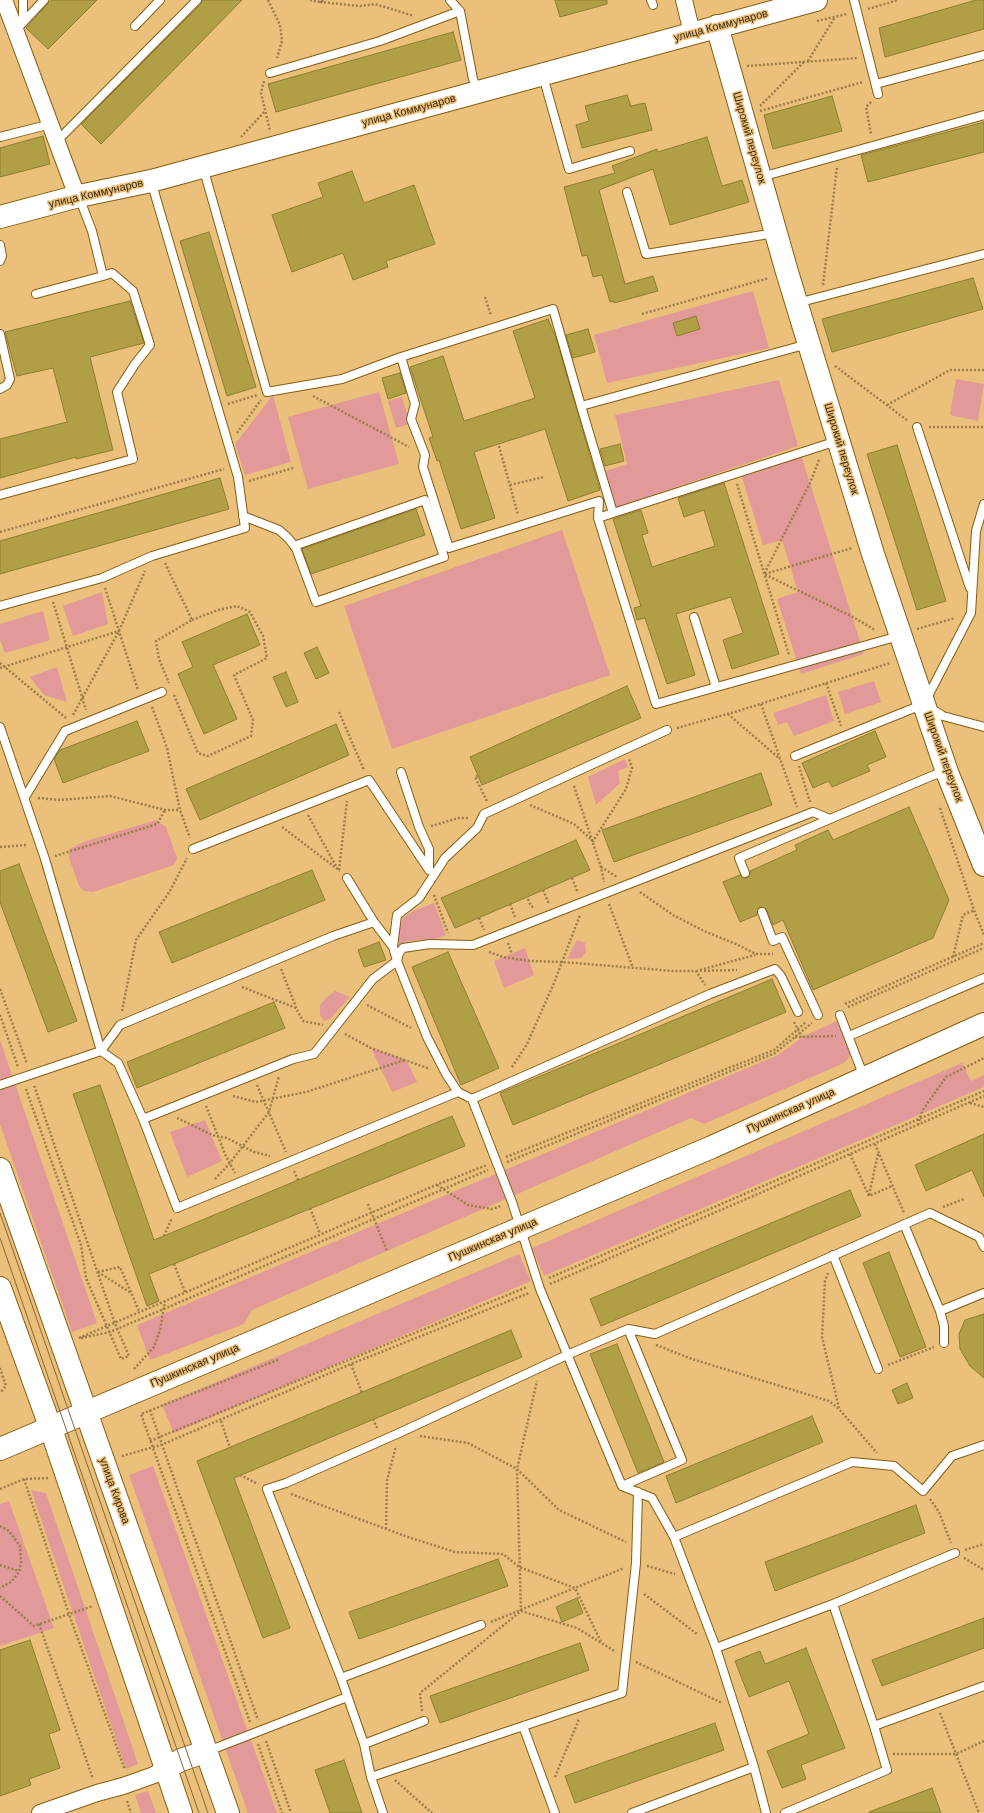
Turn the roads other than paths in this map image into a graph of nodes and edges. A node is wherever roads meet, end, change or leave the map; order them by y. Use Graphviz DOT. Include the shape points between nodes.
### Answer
graph roads {
  1 [pos="4,0"];
  2 [pos="23,0"];
  3 [pos="44,0"];
  4 [pos="160,0"];
  5 [pos="197,0"];
  6 [pos="450,0"];
  7 [pos="684,0"];
  8 [pos="816,0"];
  9 [pos="854,0"];
  10 [pos="460,11"];
  11 [pos="19,26"];
  12 [pos="135,26"];
  13 [pos="717,26"];
  14 [pos="692,33"];
  15 [pos="984,55"];
  16 [pos="270,73"];
  17 [pos="542,75"];
  18 [pos="875,82"];
  19 [pos="478,93"];
  20 [pos="878,94"];
  21 [pos="984,116"];
  22 [pos="51,124"];
  23 [pos="0,137"];
  24 [pos="57,141"];
  25 [pos="630,151"];
  26 [pos="203,167"];
  27 [pos="760,177"];
  28 [pos="151,181"];
  29 [pos="627,192"];
  30 [pos="79,196"];
  31 [pos="0,217"];
  32 [pos="775,232"];
  33 [pos="0,245"];
  34 [pos="984,254"];
  35 [pos="0,261"];
  36 [pos="103,276"];
  37 [pos="36,294"];
  38 [pos="796,303"];
  39 [pos="0,334"];
  40 [pos="808,344"];
  41 [pos="401,357"];
  42 [pos="0,389"];
  43 [pos="581,406"];
  44 [pos="917,427"];
  45 [pos="831,442"];
  46 [pos="0,495"];
  47 [pos="984,504"];
  48 [pos="613,513"];
  49 [pos="244,516"];
  50 [pos="598,518"];
  51 [pos="980,530"];
  52 [pos="294,546"];
  53 [pos="972,593"];
  54 [pos="0,606"];
  55 [pos="694,617"];
  56 [pos="895,637"];
  57 [pos="716,687"];
  58 [pos="162,692"];
  59 [pos="924,704"];
  60 [pos="0,727"];
  61 [pos="984,728"];
  62 [pos="667,730"];
  63 [pos="795,756"];
  64 [pos="401,772"];
  65 [pos="947,772"];
  66 [pos="24,797"];
  67 [pos="830,819"];
  68 [pos="194,849"];
  69 [pos="983,862"];
  70 [pos="429,870"];
  71 [pos="745,873"];
  72 [pos="347,878"];
  73 [pos="429,881"];
  74 [pos="762,912"];
  75 [pos="374,922"];
  76 [pos="393,947"];
  77 [pos="397,961"];
  78 [pos="984,978"];
  79 [pos="798,1012"];
  80 [pos="841,1013"];
  81 [pos="818,1018"];
  82 [pos="984,1024"];
  83 [pos="849,1036"];
  84 [pos="101,1051"];
  85 [pos="865,1077"];
  86 [pos="0,1085"];
  87 [pos="458,1092"];
  88 [pos="472,1099"];
  89 [pos="143,1119"];
  90 [pos="0,1169"];
  91 [pos="906,1223"];
  92 [pos="520,1228"];
  93 [pos="984,1247"];
  94 [pos="833,1255"];
  95 [pos="0,1288"];
  96 [pos="984,1293"];
  97 [pos="940,1311"];
  98 [pos="628,1329"];
  99 [pos="944,1344"];
  100 [pos="567,1354"];
  101 [pos="878,1369"];
  102 [pos="86,1414"];
  103 [pos="51,1429"];
  104 [pos="984,1445"];
  105 [pos="0,1449"];
  106 [pos="622,1486"];
  107 [pos="638,1492"];
  108 [pos="674,1537"];
  109 [pos="955,1553"];
  110 [pos="833,1604"];
  111 [pos="481,1625"];
  112 [pos="716,1648"];
  113 [pos="341,1678"];
  114 [pos="984,1686"];
  115 [pos="347,1697"];
  116 [pos="424,1721"];
  117 [pos="523,1726"];
  118 [pos="874,1726"];
  119 [pos="364,1744"];
  120 [pos="207,1751"];
  121 [pos="754,1767"];
  122 [pos="166,1768"];
  123 [pos="372,1777"];
  124 [pos="40,1813"];
  125 [pos="181,1813"];
  126 [pos="228,1813"];
  127 [pos="384,1813"];
  128 [pos="555,1813"];
  129 [pos="632,1813"];
  130 [pos="766,1813"];
  131 [pos="785,1813"];
  1 -- 11 [label="street"];
  2 -- 11 [label="lane"];
  3 -- 11 [label="lane"];
  4 -- 12 [label="lane"];
  5 -- 24 [label="lane"];
  6 -- 10 [label="lane"];
  7 -- 14 [label="street"];
  8 -- 13 [label="main road, улица Коммунаров"];
  9 -- 18 [label="lane"];
  10 -- 16 [label="lane" via="380,40"];
  10 -- 19 [label="lane"];
  11 -- 22 [label="street"];
  13 -- 14 [label="main road, улица Коммунаров"];
  13 -- 27 [label="main road, Широкий переулок"];
  14 -- 17 [label="main road, улица Коммунаров"];
  15 -- 18 [label="lane"];
  17 -- 19 [label="main road, улица Коммунаров"];
  17 -- 25 [label="lane" via="569,169"];
  18 -- 20 [label="lane"];
  19 -- 26 [label="main road, улица Коммунаров"];
  21 -- 27 [label="lane"];
  22 -- 23 [label="lane"];
  22 -- 24 [label="street"];
  24 -- 30 [label="street"];
  26 -- 28 [label="main road, улица Коммунаров"];
  26 -- 41 [label="lane" via="267,392 342,379"];
  27 -- 32 [label="main road, Широкий переулок"];
  28 -- 30 [label="main road, улица Коммунаров"];
  28 -- 49 [label="lane" via="235,466"];
  29 -- 32 [label="lane" via="646,254"];
  30 -- 31 [label="main road, улица Коммунаров"];
  30 -- 36 [label="lane" via="92,231"];
  32 -- 38 [label="main road, Широкий переулок"];
  33 -- 35 [label="lane"];
  34 -- 38 [label="lane"];
  36 -- 37 [label="lane"];
  36 -- 46 [label="lane" via="112,273 134,291 150,345 117,392 133,459"];
  38 -- 40 [label="main road, Широкий переулок"];
  39 -- 42 [label="lane" via="10,379 7,385"];
  40 -- 43 [label="lane"];
  40 -- 45 [label="main road, Широкий переулок"];
  41 -- 43 [label="lane" via="553,309"];
  41 -- 50 [label="lane" via="415,404 411,419 425,455 423,467 449,548 599,501"];
  43 -- 48 [label="lane"];
  44 -- 53 [label="lane"];
  45 -- 48 [label="lane"];
  45 -- 56 [label="main road, Широкий переулок" via="872,554"];
  47 -- 51 [label="lane"];
  48 -- 50 [label="lane"];
  49 -- 52 [label="lane" via="279,530"];
  49 -- 54 [label="lane" via="245,528 156,555 102,578"];
  50 -- 57 [label="lane" via="656,704"];
  51 -- 53 [label="lane"];
  52 -- 52 [label="lane" via="316,602 444,557 425,500"];
  53 -- 59 [label="lane" via="971,614"];
  55 -- 57 [label="lane"];
  56 -- 57 [label="lane"];
  56 -- 59 [label="main road, Широкий переулок"];
  58 -- 66 [label="lane" via="65,731"];
  59 -- 61 [label="lane" via="943,716"];
  59 -- 63 [label="lane"];
  59 -- 65 [label="main road, Широкий переулок"];
  60 -- 66 [label="lane"];
  62 -- 73 [label="lane" via="488,812 477,828 445,858"];
  64 -- 70 [label="lane" via="428,849"];
  65 -- 67 [label="lane" via="934,775"];
  65 -- 69 [label="main road, Широкий переулок"];
  66 -- 84 [label="lane" via="45,859"];
  67 -- 71 [label="lane" via="739,858"];
  67 -- 77 [label="lane" via="813,812 473,945 409,946 399,953"];
  68 -- 70 [label="lane" via="369,780"];
  70 -- 73 [label="lane"];
  72 -- 75 [label="lane"];
  73 -- 76 [label="lane" via="419,898 398,915"];
  74 -- 81 [label="lane" via="773,940 782,937"];
  75 -- 76 [label="lane"];
  75 -- 84 [label="lane" via="333,936 120,1024"];
  76 -- 77 [label="lane"];
  77 -- 87 [label="lane" via="427,1037"];
  77 -- 89 [label="lane" via="373,979 314,1054 281,1064"];
  78 -- 83 [label="lane"];
  79 -- 88 [label="lane" via="775,969 710,994"];
  80 -- 83 [label="lane"];
  82 -- 85 [label="main road, Пушкинская улица"];
  83 -- 85 [label="lane"];
  84 -- 86 [label="lane"];
  84 -- 89 [label="lane" via="118,1063"];
  85 -- 92 [label="main road, Пушкинская улица" via="712,1147"];
  87 -- 88 [label="lane"];
  87 -- 89 [label="lane" via="177,1208"];
  88 -- 92 [label="lane"];
  90 -- 102 [label="main road, улица Кирова"];
  91 -- 93 [label="lane" via="930,1213 979,1237"];
  91 -- 94 [label="lane"];
  91 -- 97 [label="lane"];
  92 -- 100 [label="lane" via="539,1286"];
  92 -- 102 [label="main road, Пушкинская улица"];
  94 -- 98 [label="lane" via="654,1334"];
  94 -- 101 [label="lane"];
  95 -- 103 [label="main road"];
  96 -- 97 [label="lane"];
  97 -- 99 [label="lane" via="944,1326"];
  98 -- 100 [label="lane"];
  98 -- 106 [label="lane" via="682,1460"];
  100 -- 106 [label="lane"];
  100 -- 113 [label="lane" via="399,1433 267,1489"];
  102 -- 103 [label="main road, Пушкинская улица"];
  102 -- 120 [label="main road, улица Кирова"];
  103 -- 105 [label="main road, Пушкинская улица"];
  103 -- 122 [label="main road"];
  104 -- 108 [label="lane" via="952,1456 923,1491 894,1466 852,1462"];
  106 -- 107 [label="lane"];
  107 -- 108 [label="lane" via="652,1498"];
  107 -- 117 [label="lane" via="636,1563 622,1693"];
  108 -- 112 [label="lane"];
  109 -- 110 [label="lane"];
  110 -- 112 [label="lane"];
  110 -- 118 [label="lane"];
  111 -- 113 [label="lane"];
  112 -- 121 [label="lane"];
  113 -- 115 [label="lane"];
  114 -- 118 [label="lane"];
  115 -- 119 [label="lane"];
  115 -- 120 [label="lane"];
  116 -- 119 [label="lane"];
  117 -- 123 [label="lane"];
  117 -- 128 [label="lane"];
  118 -- 131 [label="lane" via="887,1770"];
  119 -- 123 [label="lane"];
  120 -- 122 [label="main road"];
  120 -- 126 [label="main road, улица Кирова"];
  121 -- 129 [label="lane"];
  121 -- 130 [label="lane"];
  122 -- 124 [label="street" via="154,1775"];
  122 -- 125 [label="main road"];
  123 -- 127 [label="lane"];
}
